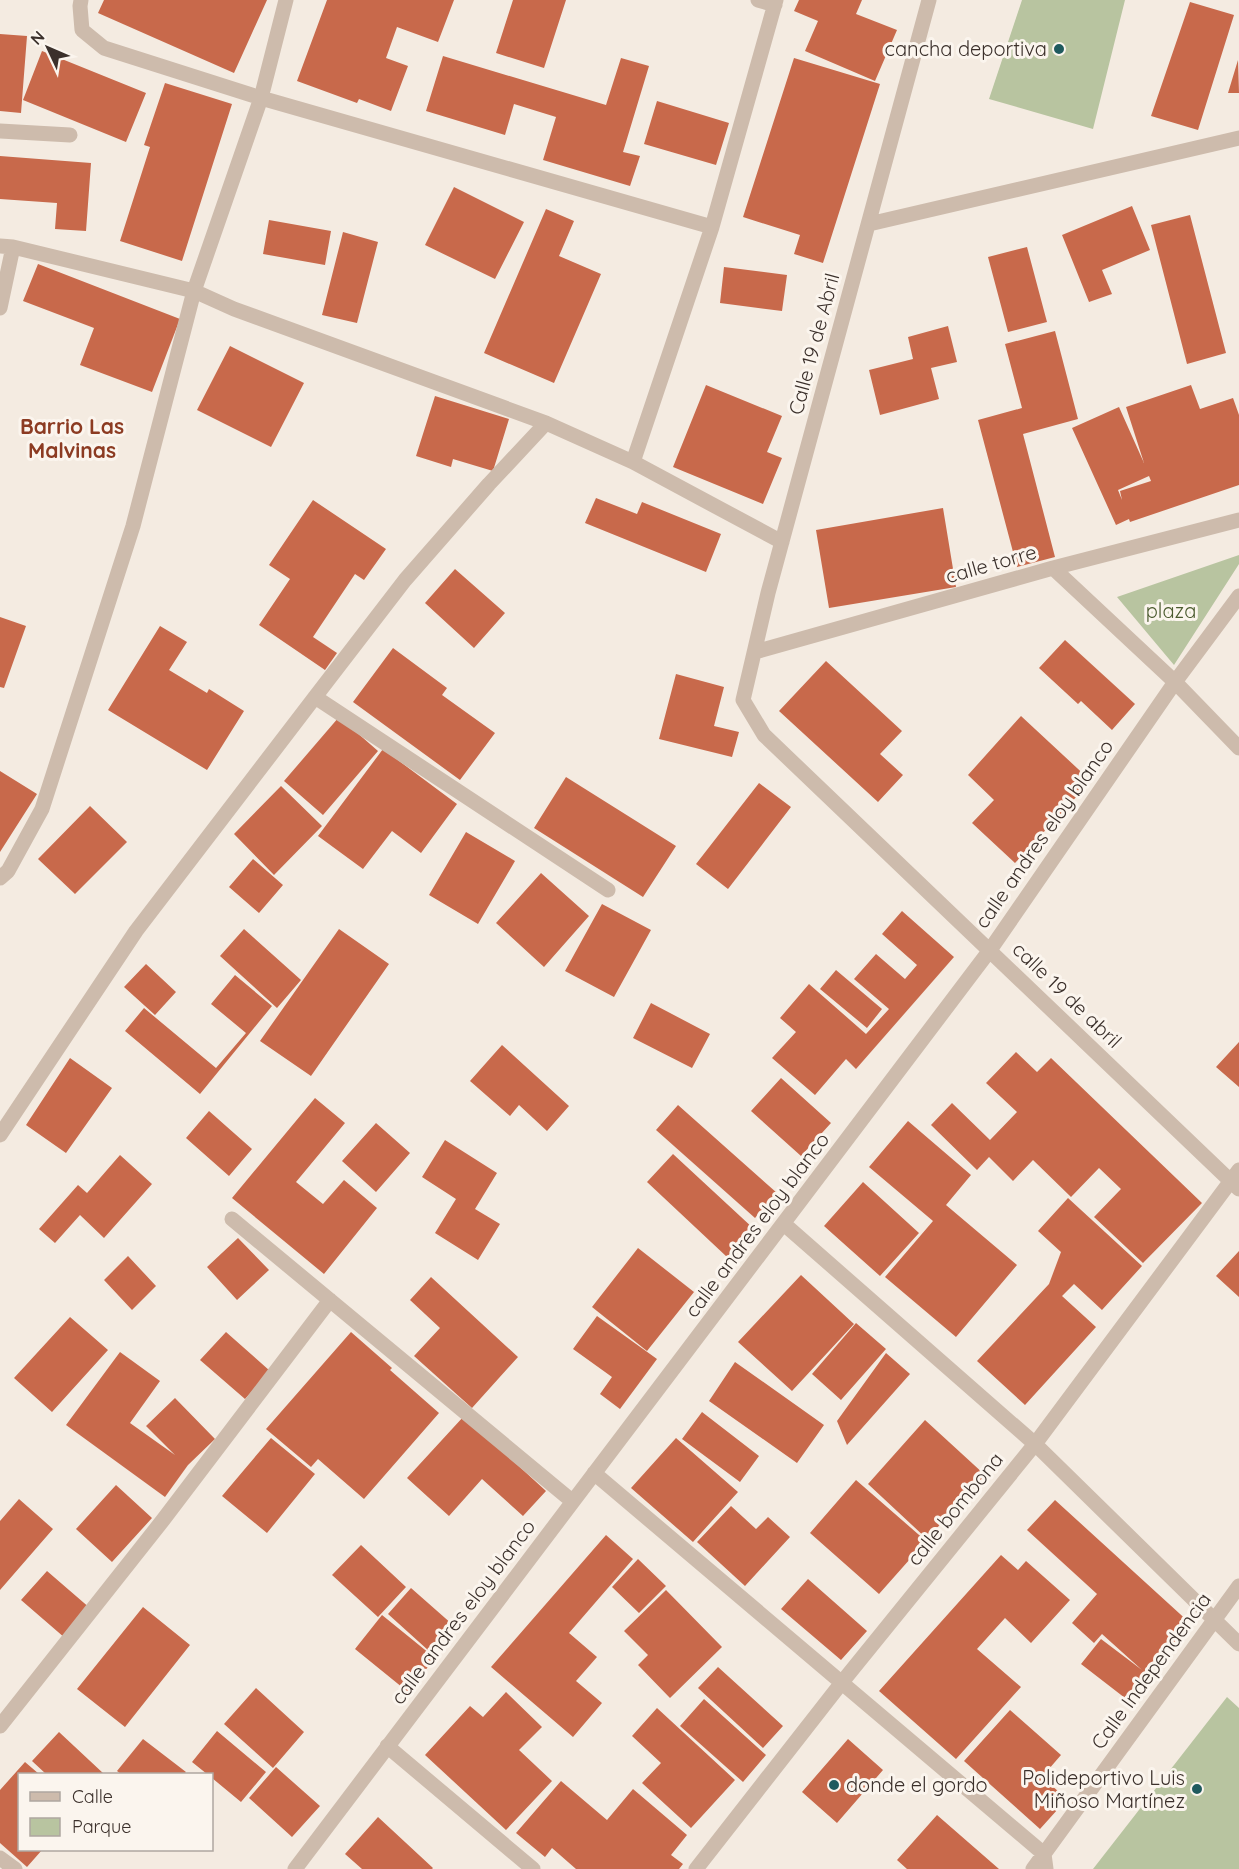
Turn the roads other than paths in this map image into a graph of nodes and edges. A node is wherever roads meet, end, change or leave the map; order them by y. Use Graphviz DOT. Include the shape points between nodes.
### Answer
graph roads {
  1 [pos="81,0"];
  2 [pos="286,0"];
  3 [pos="758,0"];
  4 [pos="929,0"];
  5 [pos="775,2"];
  6 [pos="261,98"];
  7 [pos="0,131"];
  8 [pos="70,135"];
  9 [pos="1239,138"];
  10 [pos="869,224"];
  11 [pos="712,227"];
  12 [pos="7,247"];
  13 [pos="194,291"];
  14 [pos="0,308"];
  15 [pos="546,423"];
  16 [pos="633,462"];
  17 [pos="1239,520"];
  18 [pos="782,542"];
  19 [pos="1053,568"];
  20 [pos="1239,596"];
  21 [pos="755,652"];
  22 [pos="1175,682"];
  23 [pos="315,698"];
  24 [pos="743,700"];
  25 [pos="1239,747"];
  26 [pos="0,878"];
  27 [pos="608,890"];
  28 [pos="990,950"];
  29 [pos="0,1135"];
  30 [pos="1236,1180"];
  31 [pos="232,1219"];
  32 [pos="784,1224"];
  33 [pos="330,1300"];
  34 [pos="1035,1444"];
  35 [pos="594,1473"];
  36 [pos="572,1501"];
  37 [pos="1239,1586"];
  38 [pos="1213,1620"];
  39 [pos="1239,1644"];
  40 [pos="843,1681"];
  41 [pos="0,1726"];
  42 [pos="387,1746"];
  43 [pos="0,1858"];
  44 [pos="1045,1861"];
  45 [pos="15,1869"];
  46 [pos="295,1869"];
  47 [pos="533,1869"];
  48 [pos="696,1869"];
  49 [pos="1033,1869"];
  1 -- 6 [label="street" via="82,30 104,48"];
  2 -- 6 [label="street"];
  3 -- 5 [label="street"];
  4 -- 10 [label="street, Calle 19 de Abril"];
  5 -- 11 [label="street"];
  6 -- 11 [label="street"];
  6 -- 13 [label="street"];
  7 -- 8 [label="street"];
  9 -- 10 [label="street"];
  10 -- 18 [label="street, Calle 19 de Abril"];
  11 -- 16 [label="street"];
  12 -- 13 [label="street"];
  12 -- 14 [label="street"];
  13 -- 15 [label="street"];
  13 -- 26 [label="street" via="133,526 42,809 8,871"];
  15 -- 16 [label="street"];
  15 -- 23 [label="street" via="405,580"];
  16 -- 18 [label="street"];
  17 -- 19 [label="street, calle torre"];
  18 -- 21 [label="street, Calle 19 de Abril"];
  19 -- 21 [label="street, calle torre"];
  19 -- 22 [label="street"];
  20 -- 22 [label="street, calle andres eloy blanco"];
  21 -- 24 [label="street, Calle 19 de Abril"];
  22 -- 25 [label="street"];
  22 -- 28 [label="street, calle andres eloy blanco"];
  23 -- 27 [label="street"];
  23 -- 29 [label="street" via="136,931"];
  24 -- 28 [label="street, calle 19 de abril" via="764,735"];
  28 -- 30 [label="street, calle 19 de abril"];
  28 -- 32 [label="street, calle andres eloy blanco"];
  30 -- 34 [label="street, calle bombona"];
  31 -- 33 [label="street"];
  32 -- 34 [label="street"];
  32 -- 35 [label="street, calle andres eloy blanco"];
  33 -- 36 [label="street"];
  33 -- 41 [label="street" via="164,1520"];
  34 -- 38 [label="street"];
  34 -- 40 [label="street, calle bombona"];
  35 -- 36 [label="street, calle andres eloy blanco"];
  35 -- 40 [label="street"];
  36 -- 42 [label="street, calle andres eloy blanco"];
  37 -- 38 [label="street, Calle Independencia"];
  38 -- 39 [label="street"];
  38 -- 44 [label="street, Calle Independencia"];
  40 -- 44 [label="street"];
  40 -- 48 [label="street, calle bombona"];
  42 -- 46 [label="street, calle andres eloy blanco"];
  42 -- 47 [label="street"];
  43 -- 45 [label="street"];
  44 -- 49 [label="street, Calle Independencia"];
}
